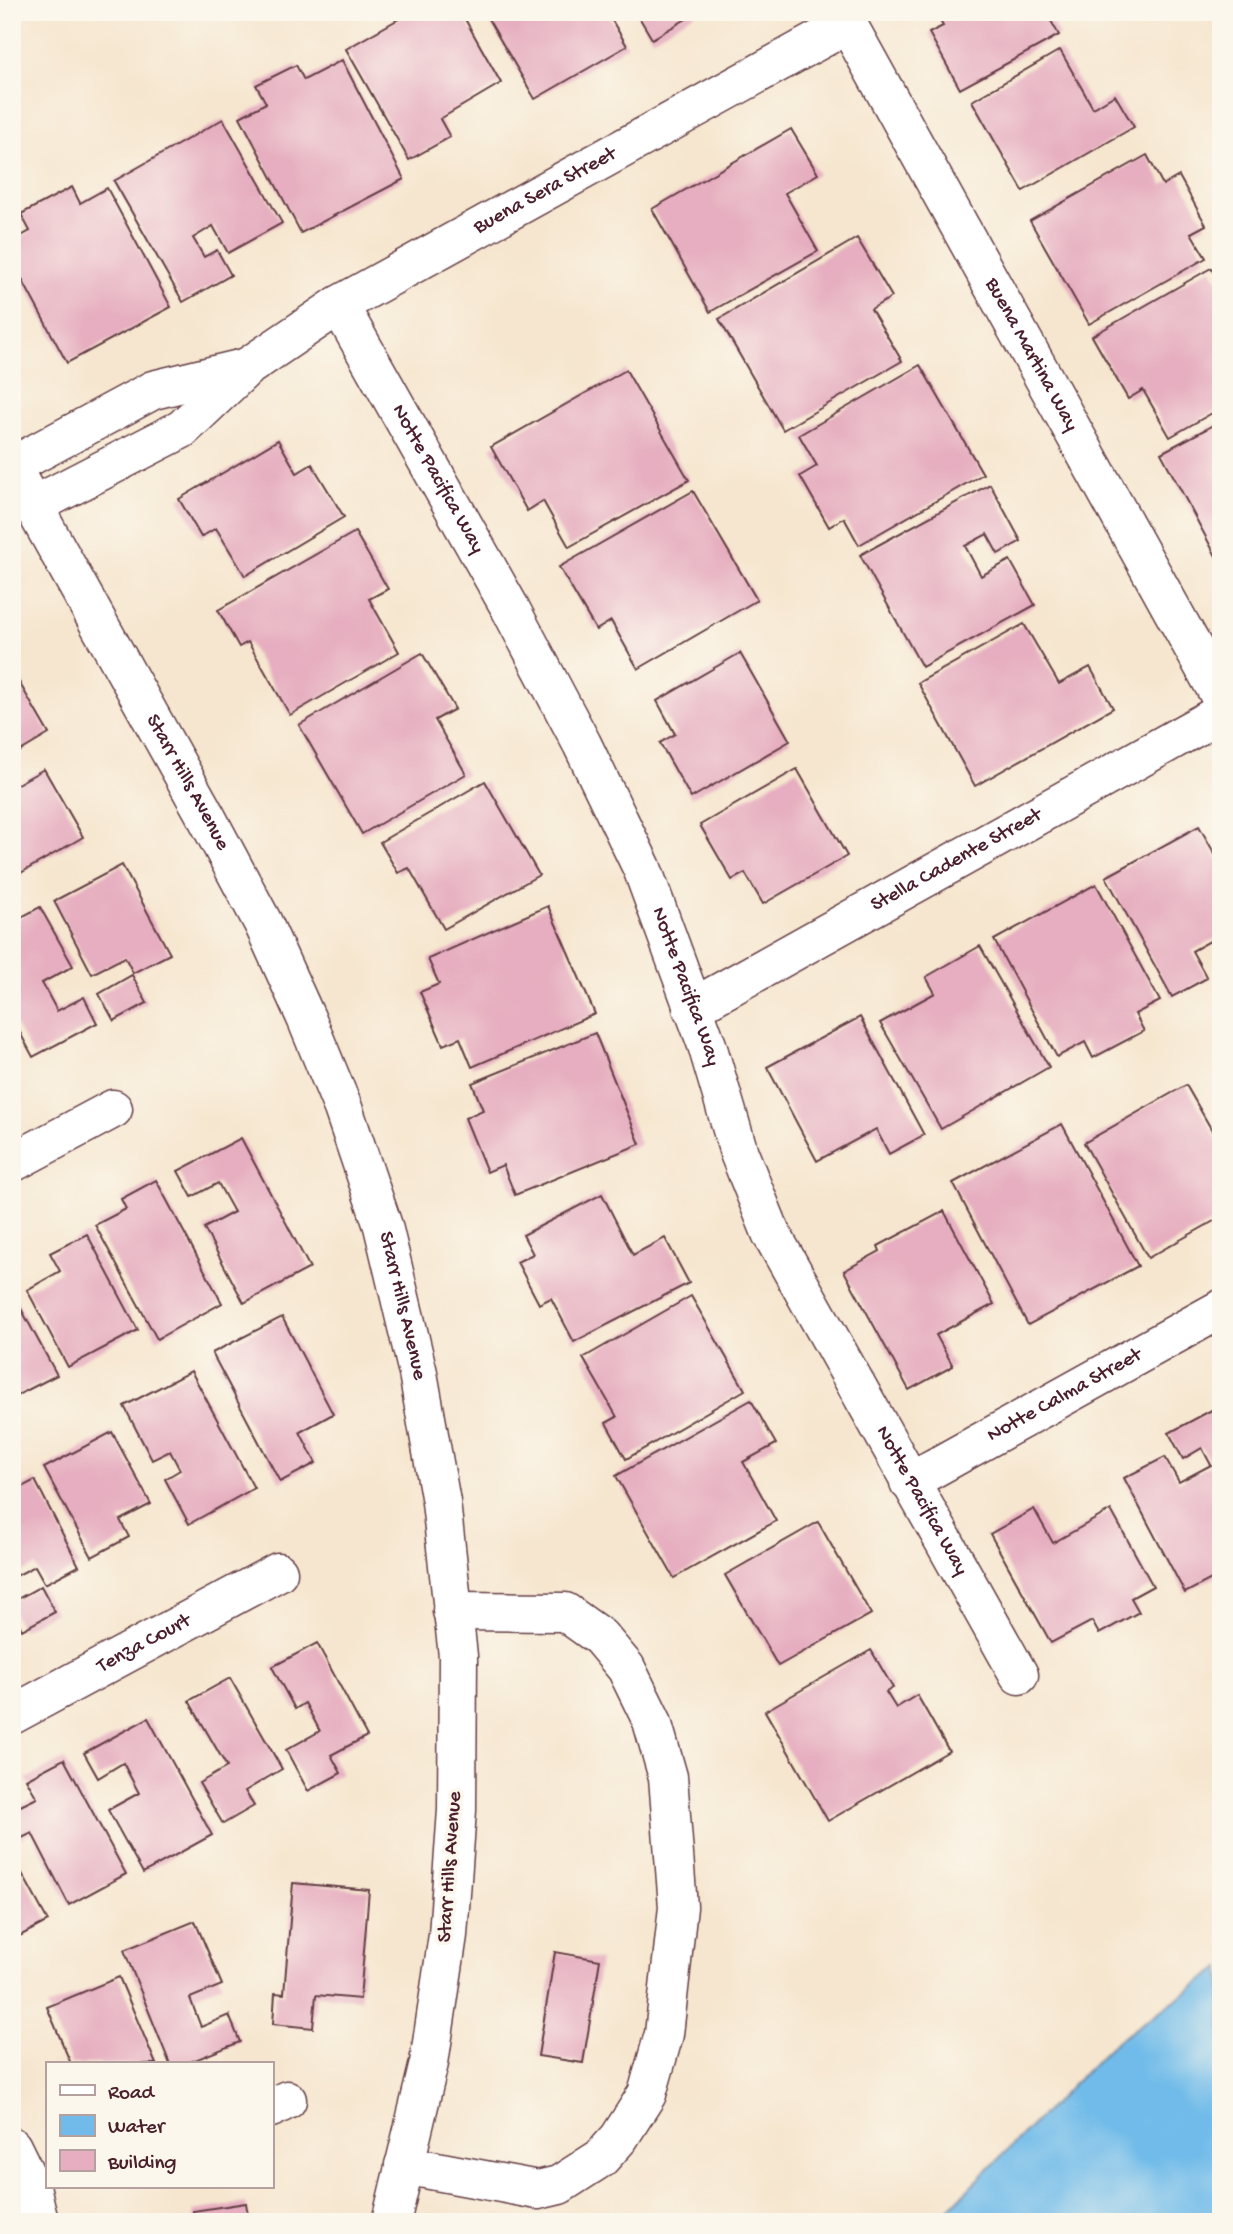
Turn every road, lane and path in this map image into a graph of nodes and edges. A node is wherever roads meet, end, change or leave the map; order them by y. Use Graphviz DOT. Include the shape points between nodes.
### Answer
graph roads {
  1 [pos="844,18"];
  2 [pos="339,304"];
  3 [pos="246,368"];
  4 [pos="112,412"];
  5 [pos="134,454"];
  6 [pos="12,467"];
  7 [pos="33,506"];
  8 [pos="1221,698"];
  9 [pos="1221,713"];
  10 [pos="692,1007"];
  11 [pos="113,1109"];
  12 [pos="12,1163"];
  13 [pos="1221,1309"];
  14 [pos="909,1482"];
  15 [pos="278,1572"];
  16 [pos="452,1611"];
  17 [pos="1019,1675"];
  18 [pos="12,1715"];
  19 [pos="12,2147"];
  20 [pos="404,2165"];
  21 [pos="39,2197"];
  22 [pos="391,2222"];
  1 -- 2 [label="street, Buena Sera Street"];
  1 -- 8 [label="street, Buena Martina Way"];
  2 -- 3 [label="street, Buena Sera Street"];
  2 -- 10 [label="street, Notte Pacifica Way" via="582,744 642,868"];
  3 -- 4 [label="street, Buena Sera Street" via="153,390"];
  3 -- 5 [label="street, Buena Sera Street" via="182,429"];
  4 -- 5 [label="street"];
  4 -- 6 [label="street, Buena Sera Street"];
  5 -- 7 [label="street, Buena Sera Street"];
  6 -- 7 [label="street, Starr Hills Avenue"];
  7 -- 16 [label="street, Starr Hills Avenue" via="263,923 343,1108 383,1226 418,1373 441,1502"];
  9 -- 10 [label="street, Stella Cadente Street"];
  10 -- 14 [label="street, Notte Pacifica Way" via="739,1153 771,1233"];
  11 -- 12 [label="street"];
  13 -- 14 [label="street, Notte Calma Street"];
  14 -- 17 [label="street, Notte Pacifica Way"];
  15 -- 18 [label="street, Tenza Court"];
  16 -- 20 [label="street, Starr Hills Avenue" via="458,1656 457,1797 448,1935 429,2063"];
  16 -- 20 [label="street" via="565,1612 600,1637 626,1668 652,1721 668,1777 678,1907 664,2034 647,2094 601,2158 559,2185 538,2190"];
  19 -- 21 [label="street"];
  20 -- 22 [label="street, Starr Hills Avenue"];
}
